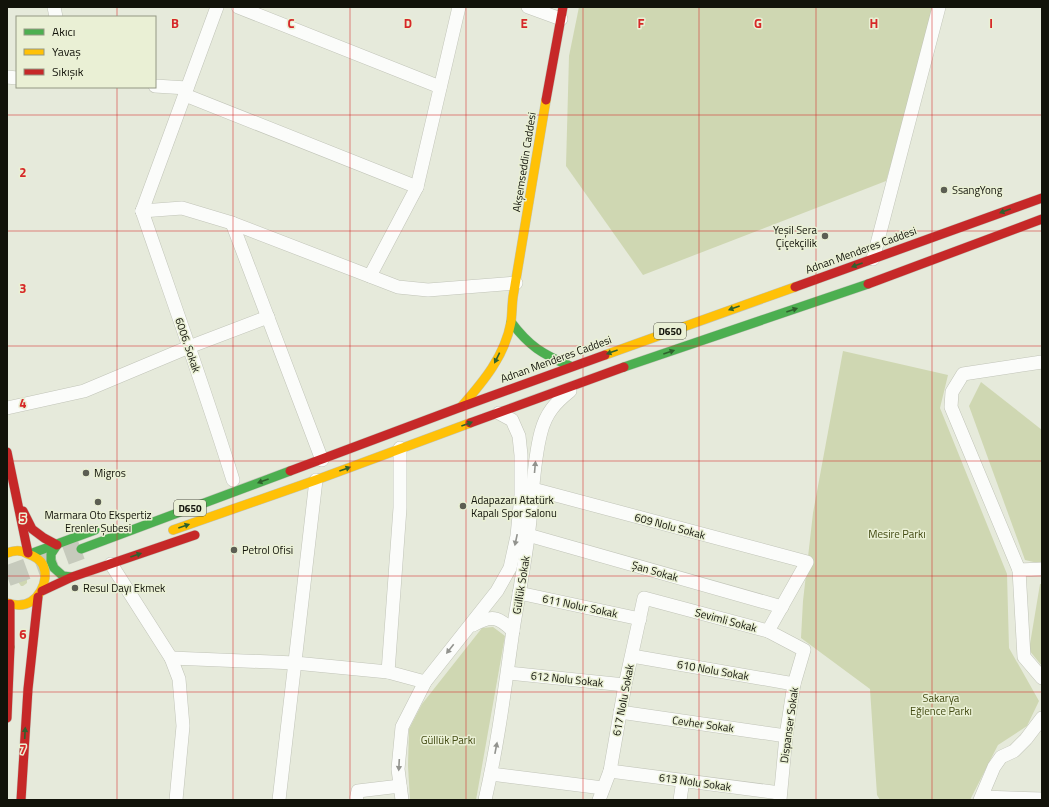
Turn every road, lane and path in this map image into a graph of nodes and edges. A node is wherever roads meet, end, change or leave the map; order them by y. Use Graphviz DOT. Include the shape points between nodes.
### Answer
graph roads {
  1 [pos="218,7"];
  2 [pos="238,7"];
  3 [pos="459,7"];
  4 [pos="528,7"];
  5 [pos="939,7"];
  6 [pos="562,13"];
  7 [pos="156,86"];
  8 [pos="440,88"];
  9 [pos="186,91"];
  10 [pos="417,187"];
  11 [pos="1042,198"];
  12 [pos="142,211"];
  13 [pos="1042,219"];
  14 [pos="232,223"];
  15 [pos="873,259"];
  16 [pos="370,276"];
  17 [pos="516,283"];
  18 [pos="268,317"];
  19 [pos="511,322"];
  20 [pos="189,347"];
  21 [pos="1042,362"];
  22 [pos="570,366"];
  23 [pos="580,383"];
  24 [pos="461,406"];
  25 [pos="7,408"];
  26 [pos="498,413"];
  27 [pos="400,448"];
  28 [pos="7,452"];
  29 [pos="322,460"];
  30 [pos="300,468"];
  31 [pos="261,472"];
  32 [pos="233,480"];
  33 [pos="312,481"];
  34 [pos="533,489"];
  35 [pos="15,495"];
  36 [pos="288,500"];
  37 [pos="102,528"];
  38 [pos="206,531"];
  39 [pos="161,534"];
  40 [pos="528,535"];
  41 [pos="57,544"];
  42 [pos="81,548"];
  43 [pos="7,553"];
  44 [pos="29,553"];
  45 [pos="111,564"];
  46 [pos="1042,569"];
  47 [pos="1020,570"];
  48 [pos="72,577"];
  49 [pos="519,593"];
  50 [pos="40,594"];
  51 [pos="644,598"];
  52 [pos="8,604"];
  53 [pos="782,607"];
  54 [pos="640,619"];
  55 [pos="469,627"];
  56 [pos="513,631"];
  57 [pos="768,631"];
  58 [pos="9,643"];
  59 [pos="804,650"];
  60 [pos="632,656"];
  61 [pos="171,658"];
  62 [pos="294,663"];
  63 [pos="388,672"];
  64 [pos="508,673"];
  65 [pos="1042,678"];
  66 [pos="424,682"];
  67 [pos="794,684"];
  68 [pos="625,685"];
  69 [pos="620,712"];
  70 [pos="7,718"];
  71 [pos="1042,718"];
  72 [pos="786,736"];
  73 [pos="610,771"];
  74 [pos="491,774"];
  75 [pos="683,780"];
  76 [pos="400,786"];
  77 [pos="601,794"];
  78 [pos="780,797"];
  79 [pos="981,798"];
  80 [pos="1042,799"];
  81 [pos="21,800"];
  82 [pos="176,800"];
  83 [pos="279,800"];
  84 [pos="356,800"];
  85 [pos="402,800"];
  86 [pos="485,800"];
  87 [pos="680,800"];
  1 -- 9 [label="street"];
  2 -- 8 [label="street"];
  3 -- 8 [label="street"];
  4 -- 6 [label="street"];
  5 -- 15 [label="street"];
  6 -- 17 [label="main road, Akşemseddin Caddesi"];
  7 -- 9 [label="street"];
  8 -- 10 [label="street"];
  9 -- 10 [label="street"];
  9 -- 12 [label="street"];
  10 -- 16 [label="street"];
  11 -- 15 [label="main road, Adnan Menderes Caddesi / D650, one-way"];
  12 -- 14 [label="street" via="182,208"];
  12 -- 20 [label="street, 6006. Sokak"];
  23 -- 13 [label="main road, one-way" via="873,282"];
  14 -- 16 [label="street"];
  14 -- 18 [label="street"];
  15 -- 22 [label="main road, Adnan Menderes Caddesi / D650, one-way"];
  16 -- 17 [label="street" via="398,287 428,290"];
  17 -- 19 [label="main road, Akşemseddin Caddesi"];
  18 -- 20 [label="street"];
  18 -- 29 [label="street"];
  19 -- 22 [label="main road" via="521,337 534,349"];
  19 -- 24 [label="main road, Akşemseddin Caddesi, one-way" via="496,362 486,378"];
  20 -- 25 [label="street" via="84,391"];
  20 -- 32 [label="street, 6006. Sokak"];
  21 -- 47 [label="street" via="963,374 952,392 951,407"];
  22 -- 24 [label="main road, Adnan Menderes Caddesi / D650"];
  23 -- 26 [label="main road"];
  34 -- 23 [label="street, Güllük Sokak, one-way" via="541,431 548,412"];
  24 -- 29 [label="main road, Adnan Menderes Caddesi / D650"];
  27 -- 26 [label="main road, one-way"];
  26 -- 55 [label="street, Güllük Sokak, one-way" via="512,420 519,436 521,495 517,536 510,568 497,592"];
  33 -- 27 [label="main road, one-way"];
  27 -- 63 [label="street" via="400,508"];
  28 -- 35 [label="main road"];
  29 -- 30 [label="main road, Adnan Menderes Caddesi / D650"];
  30 -- 31 [label="main road" via="274,468"];
  30 -- 42 [label="main road, Adnan Menderes Caddesi / D650, one-way"];
  33 -- 36 [label="main road"];
  39 -- 33 [label="main road, one-way"];
  33 -- 62 [label="street"];
  34 -- 40 [label="street, Güllük Sokak"];
  34 -- 53 [label="street, 609 Nolu Sokak" via="807,562"];
  35 -- 41 [label="main road" via="32,529"];
  35 -- 44 [label="main road"];
  37 -- 41 [label="main road"];
  45 -- 38 [label="main road, one-way"];
  40 -- 49 [label="street, Güllük Sokak"];
  40 -- 53 [label="street, Şan Sokak"];
  41 -- 44 [label="main road"];
  41 -- 48 [label="main road" via="51,554 54,568 63,576"];
  43 -- 44 [label="main road"];
  44 -- 50 [label="main road" via="42,565 45,573 45,582"];
  45 -- 48 [label="main road"];
  45 -- 61 [label="street"];
  46 -- 47 [label="street"];
  47 -- 65 [label="street" via="1024,657"];
  48 -- 50 [label="main road"];
  49 -- 54 [label="street, 611 Nolur Sokak"];
  49 -- 56 [label="street, Güllük Sokak"];
  50 -- 52 [label="main road" via="25,605"];
  81 -- 50 [label="main road, one-way" via="28,688"];
  51 -- 54 [label="street, 617 Nolu Sokak"];
  51 -- 57 [label="street, Sevimli Sokak"];
  52 -- 58 [label="main road"];
  53 -- 57 [label="street"];
  54 -- 60 [label="street, 617 Nolu Sokak"];
  55 -- 56 [label="street" via="484,619 496,619 506,623"];
  55 -- 66 [label="street, Güllük Sokak, one-way"];
  56 -- 64 [label="street, Güllük Sokak"];
  57 -- 59 [label="street, Sevimli Sokak"];
  58 -- 70 [label="main road"];
  59 -- 67 [label="street, Dispanser Sokak"];
  60 -- 67 [label="street, 610 Nolu Sokak"];
  60 -- 68 [label="street, 617 Nolu Sokak"];
  61 -- 62 [label="street"];
  61 -- 82 [label="street" via="180,679 183,726"];
  62 -- 63 [label="street"];
  62 -- 83 [label="street"];
  63 -- 66 [label="street"];
  64 -- 68 [label="street, 612 Nolu Sokak"];
  74 -- 64 [label="street, Güllük Sokak, one-way"];
  66 -- 76 [label="street, Güllük Sokak, one-way" via="402,726 398,769"];
  67 -- 72 [label="street, Dispanser Sokak"];
  68 -- 69 [label="street, 617 Nolu Sokak"];
  69 -- 72 [label="street, Cevher Sokak"];
  69 -- 73 [label="street, 617 Nolu Sokak"];
  71 -- 79 [label="street" via="1026,739 1001,757"];
  72 -- 78 [label="street, Dispanser Sokak"];
  73 -- 75 [label="street, 613 Nolu Sokak"];
  73 -- 77 [label="street, 617 Nolu Sokak"];
  74 -- 77 [label="street"];
  74 -- 86 [label="street, Güllük Sokak"];
  75 -- 78 [label="street, 613 Nolu Sokak"];
  75 -- 87 [label="street"];
  76 -- 84 [label="street" via="358,791"];
  76 -- 85 [label="street, Güllük Sokak"];
  79 -- 80 [label="street"];
}
